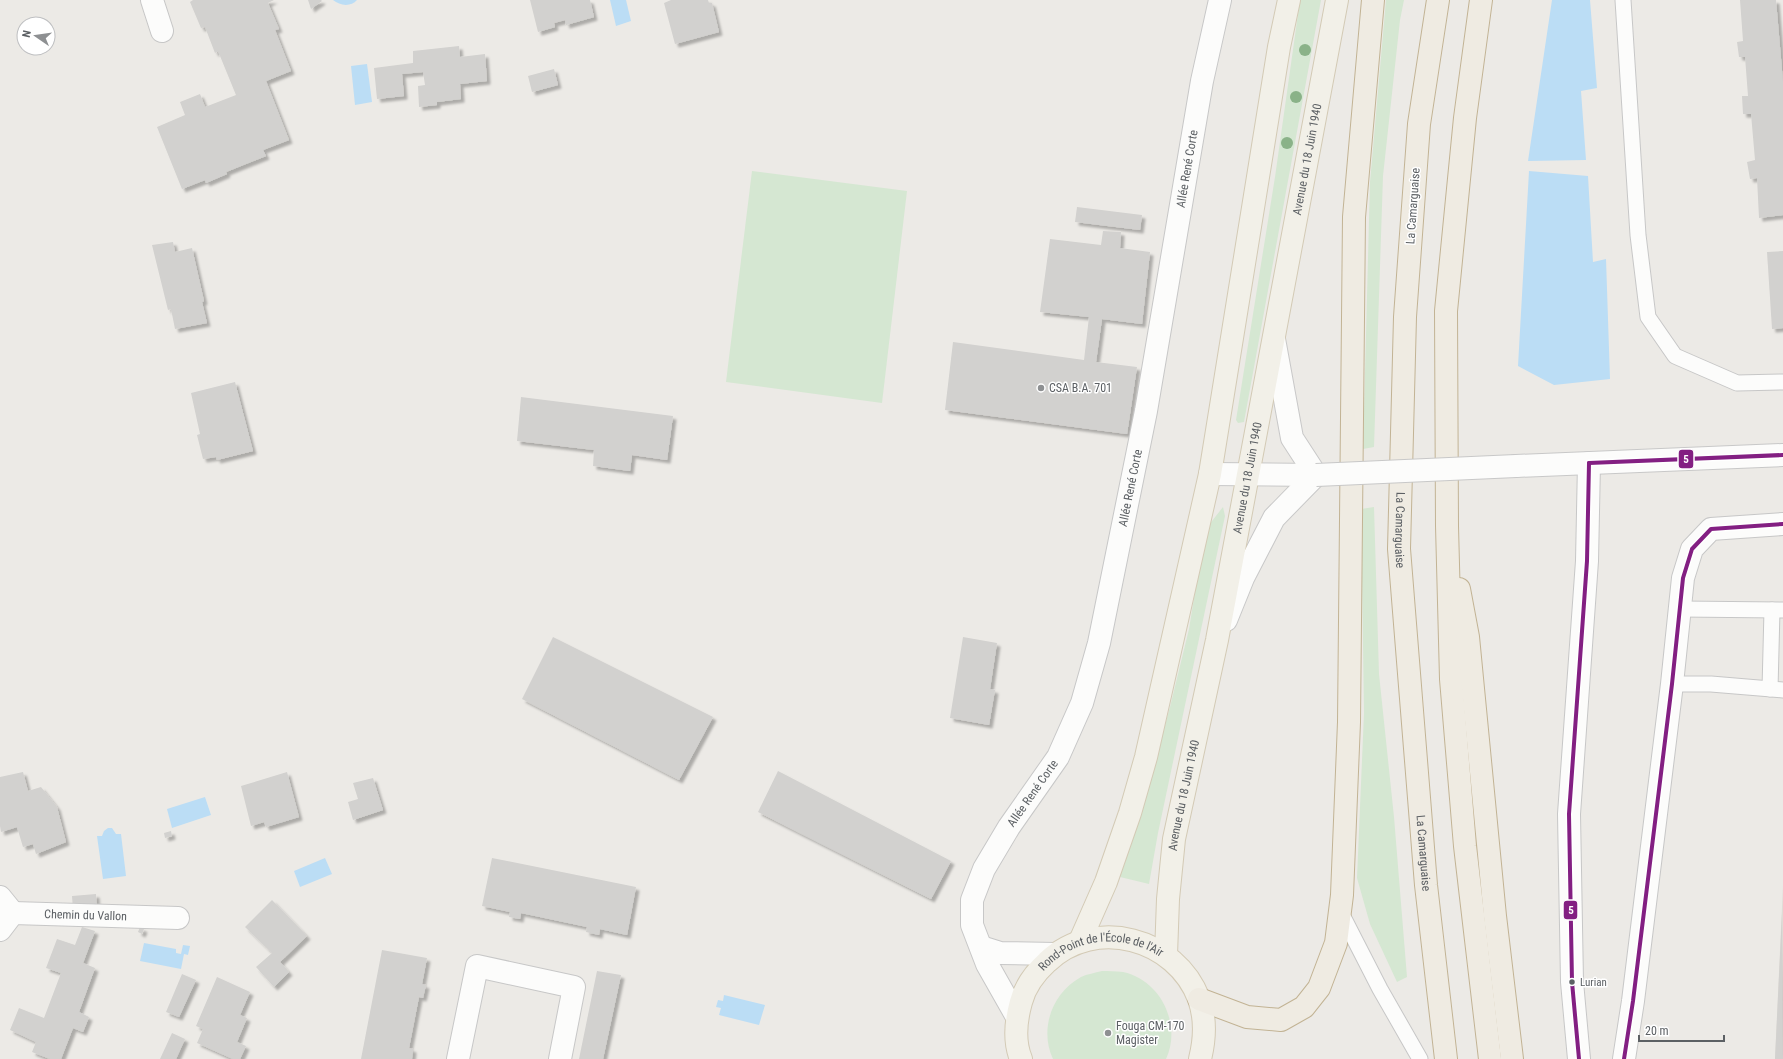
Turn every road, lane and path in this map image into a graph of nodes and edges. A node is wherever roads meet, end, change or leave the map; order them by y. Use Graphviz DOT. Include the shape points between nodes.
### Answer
graph roads {
  1 [pos="152,0"];
  2 [pos="1220,0"];
  3 [pos="1289,0"];
  4 [pos="1337,0"];
  5 [pos="1373,0"];
  6 [pos="1438,0"];
  7 [pos="1481,0"];
  8 [pos="1622,0"];
  9 [pos="162,31"];
  10 [pos="1274,339"];
  11 [pos="1783,382"];
  12 [pos="1783,455"];
  13 [pos="1589,463"];
  14 [pos="1210,474"];
  15 [pos="1247,474"];
  16 [pos="1316,475"];
  17 [pos="1783,524"];
  18 [pos="1447,526"];
  19 [pos="1680,609"];
  20 [pos="1777,610"];
  21 [pos="1217,640"];
  22 [pos="1672,684"];
  23 [pos="1776,690"];
  24 [pos="1340,910"];
  25 [pos="4,913"];
  26 [pos="178,918"];
  27 [pos="1080,941"];
  28 [pos="981,946"];
  29 [pos="1055,954"];
  30 [pos="1166,955"];
  31 [pos="1199,999"];
  32 [pos="1017,1017"];
  33 [pos="458,1059"];
  34 [pos="560,1059"];
  35 [pos="1021,1059"];
  36 [pos="1200,1059"];
  37 [pos="1420,1059"];
  38 [pos="1446,1059"];
  39 [pos="1490,1059"];
  40 [pos="1512,1059"];
  41 [pos="1579,1059"];
  42 [pos="1624,1059"];
  1 -- 9 [label="street"];
  2 -- 28 [label="street, Allée René Corte" via="1202,82 1146,411 1099,643 1082,703 1058,757 1009,827 984,869 972,900 972,925"];
  3 -- 14 [label="main road" via="1279,47"];
  4 -- 10 [label="main road, Avenue du 18 Juin 1940"];
  5 -- 24 [label="highway" via="1354,217 1349,722"];
  6 -- 38 [label="highway, La Camarguaise" via="1419,124 1405,310 1399,549 1426,885"];
  7 -- 18 [label="highway" via="1465,118 1446,311"];
  8 -- 11 [label="lane" via="1638,235 1648,317 1675,356 1737,383"];
  10 -- 15 [label="main road, Avenue du 18 Juin 1940"];
  10 -- 16 [label="street" via="1292,438"];
  12 -- 13 [label="street"];
  13 -- 16 [label="street, bridge"];
  13 -- 41 [label="street" via="1587,561 1569,814 1572,982"];
  14 -- 15 [label="street"];
  14 -- 27 [label="main road" via="1146,757 1130,814 1106,882"];
  15 -- 16 [label="street"];
  15 -- 21 [label="main road, Avenue du 18 Juin 1940"];
  16 -- 21 [label="street" via="1274,518 1243,578"];
  17 -- 19 [label="street" via="1711,529 1692,548 1683,578"];
  18 -- 39 [label="highway" via="1452,687 1465,846"];
  18 -- 40 [label="highway" via="1468,637 1495,916"];
  19 -- 20 [label="lane"];
  19 -- 22 [label="street"];
  20 -- 23 [label="lane"];
  21 -- 30 [label="main road, Avenue du 18 Juin 1940" via="1174,839"];
  22 -- 23 [label="lane" via="1711,684"];
  22 -- 42 [label="street"];
  24 -- 31 [label="highway" via="1336,943 1319,988 1304,1007 1281,1020 1247,1017"];
  24 -- 37 [label="lane" via="1380,989"];
  25 -- 26 [label="street, Chemin du Vallon"];
  27 -- 29 [label="main road, Rond-Point de l'École de l'Air"];
  27 -- 30 [label="main road, Rond-Point de l'École de l'Air" via="1110,936 1140,941"];
  28 -- 29 [label="street" via="1000,953"];
  28 -- 32 [label="street, Allée René Corte" via="987,964"];
  29 -- 32 [label="main road, Rond-Point de l'École de l'Air" via="1037,972 1024,993"];
  30 -- 31 [label="main road, Rond-Point de l'École de l'Air" via="1186,975"];
  31 -- 36 [label="main road, Rond-Point de l'École de l'Air" via="1204,1020 1204,1042"];
  32 -- 35 [label="main road, Rond-Point de l'École de l'Air" via="1017,1050"];
  33 -- 34 [label="street" via="477,966 574,987"];
}
